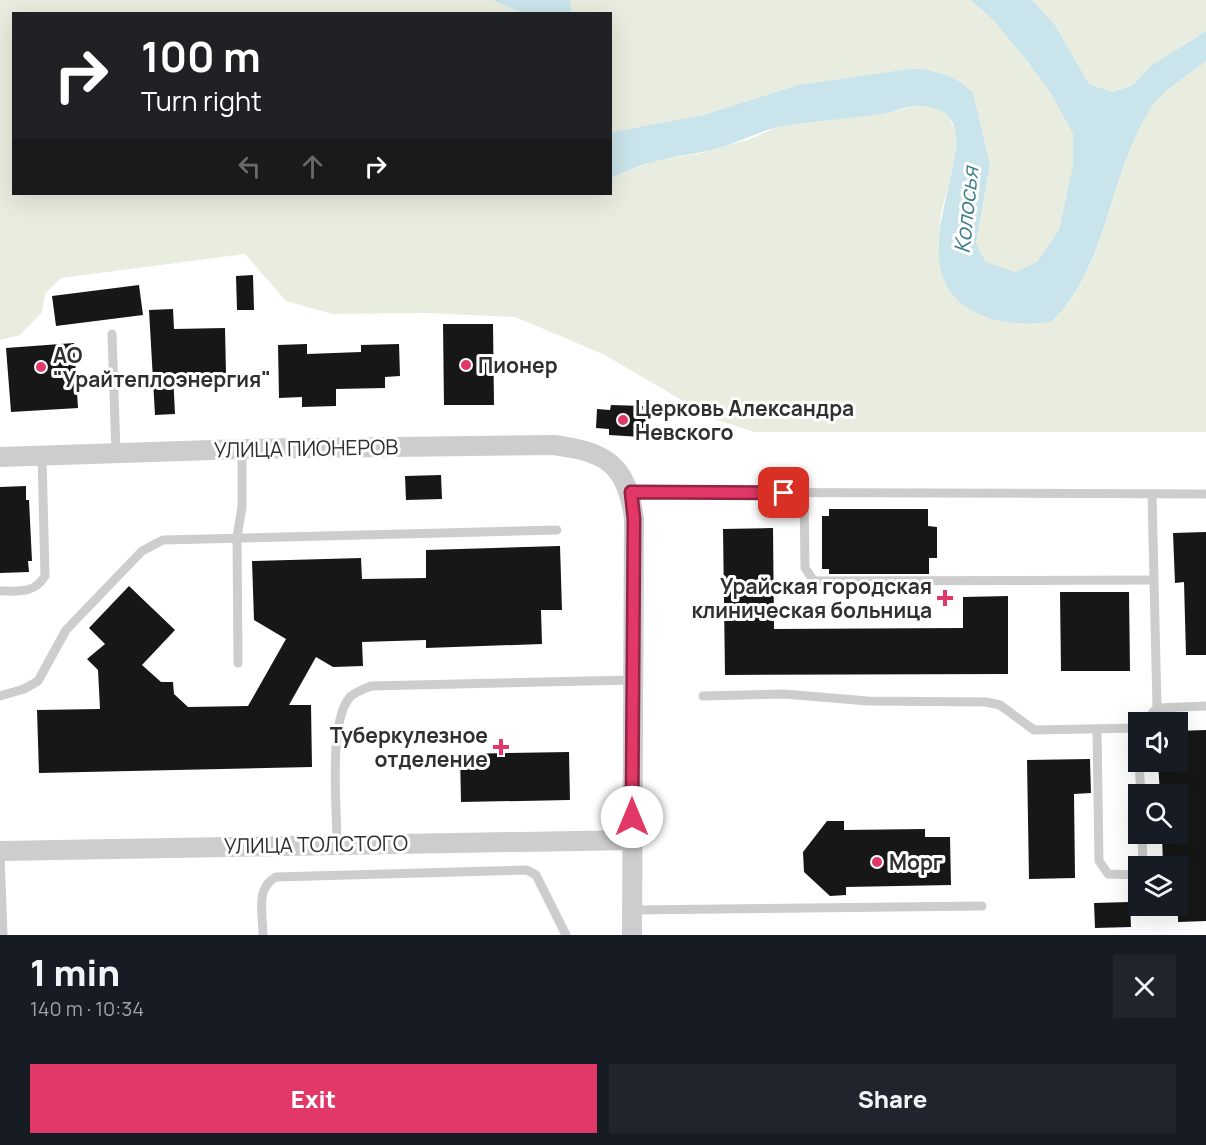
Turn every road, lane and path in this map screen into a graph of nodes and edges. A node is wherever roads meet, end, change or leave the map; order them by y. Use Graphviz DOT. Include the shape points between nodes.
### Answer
graph roads {
  1 [pos="112,334"];
  2 [pos="242,449"];
  3 [pos="116,453"];
  4 [pos="42,456"];
  5 [pos="0,457"];
  6 [pos="631,492"];
  7 [pos="804,493"];
  8 [pos="1152,494"];
  9 [pos="1206,494"];
  10 [pos="557,530"];
  11 [pos="237,537"];
  12 [pos="1154,580"];
  13 [pos="0,591"];
  14 [pos="238,663"];
  15 [pos="633,680"];
  16 [pos="0,696"];
  17 [pos="703,696"];
  18 [pos="1206,706"];
  19 [pos="1157,708"];
  20 [pos="1153,712"];
  21 [pos="1128,728"];
  22 [pos="1097,729"];
  23 [pos="632,840"];
  24 [pos="337,843"];
  25 [pos="0,853"];
  26 [pos="1128,875"];
  27 [pos="982,906"];
  28 [pos="632,910"];
  29 [pos="3,935"];
  30 [pos="263,935"];
  31 [pos="566,935"];
  32 [pos="632,935"];
  1 -- 3 [label="lane"];
  2 -- 3 [label="street, УЛИЦА ПИОНЕРОВ"];
  2 -- 6 [label="street, УЛИЦА ПИОНЕРОВ" via="554,445 591,452 608,462"];
  2 -- 11 [label="lane" via="242,507"];
  3 -- 4 [label="street, УЛИЦА ПИОНЕРОВ"];
  4 -- 5 [label="street, УЛИЦА ПИОНЕРОВ"];
  4 -- 13 [label="lane" via="45,576 31,590"];
  6 -- 7 [label="lane"];
  6 -- 15 [label="street"];
  7 -- 8 [label="lane"];
  7 -- 12 [label="lane" via="805,568 814,580"];
  8 -- 9 [label="lane"];
  8 -- 12 [label="lane"];
  10 -- 11 [label="lane"];
  11 -- 14 [label="lane"];
  11 -- 16 [label="lane" via="176,538 150,545 66,630 38,681"];
  12 -- 19 [label="lane"];
  15 -- 23 [label="street"];
  15 -- 24 [label="lane" via="371,686 351,695 337,731"];
  17 -- 22 [label="lane" via="784,694 868,701 986,702 1000,705 1034,730"];
  18 -- 19 [label="lane"];
  19 -- 20 [label="lane"];
  21 -- 22 [label="lane"];
  22 -- 26 [label="lane" via="1099,861 1108,874"];
  23 -- 24 [label="street, УЛИЦА ТОЛСТОГО"];
  23 -- 28 [label="street"];
  24 -- 25 [label="street, УЛИЦА ТОЛСТОГО"];
  25 -- 29 [label="lane"];
  27 -- 28 [label="lane"];
  28 -- 32 [label="street"];
  30 -- 31 [label="lane" via="262,891 276,877 527,870 536,875"];
}
